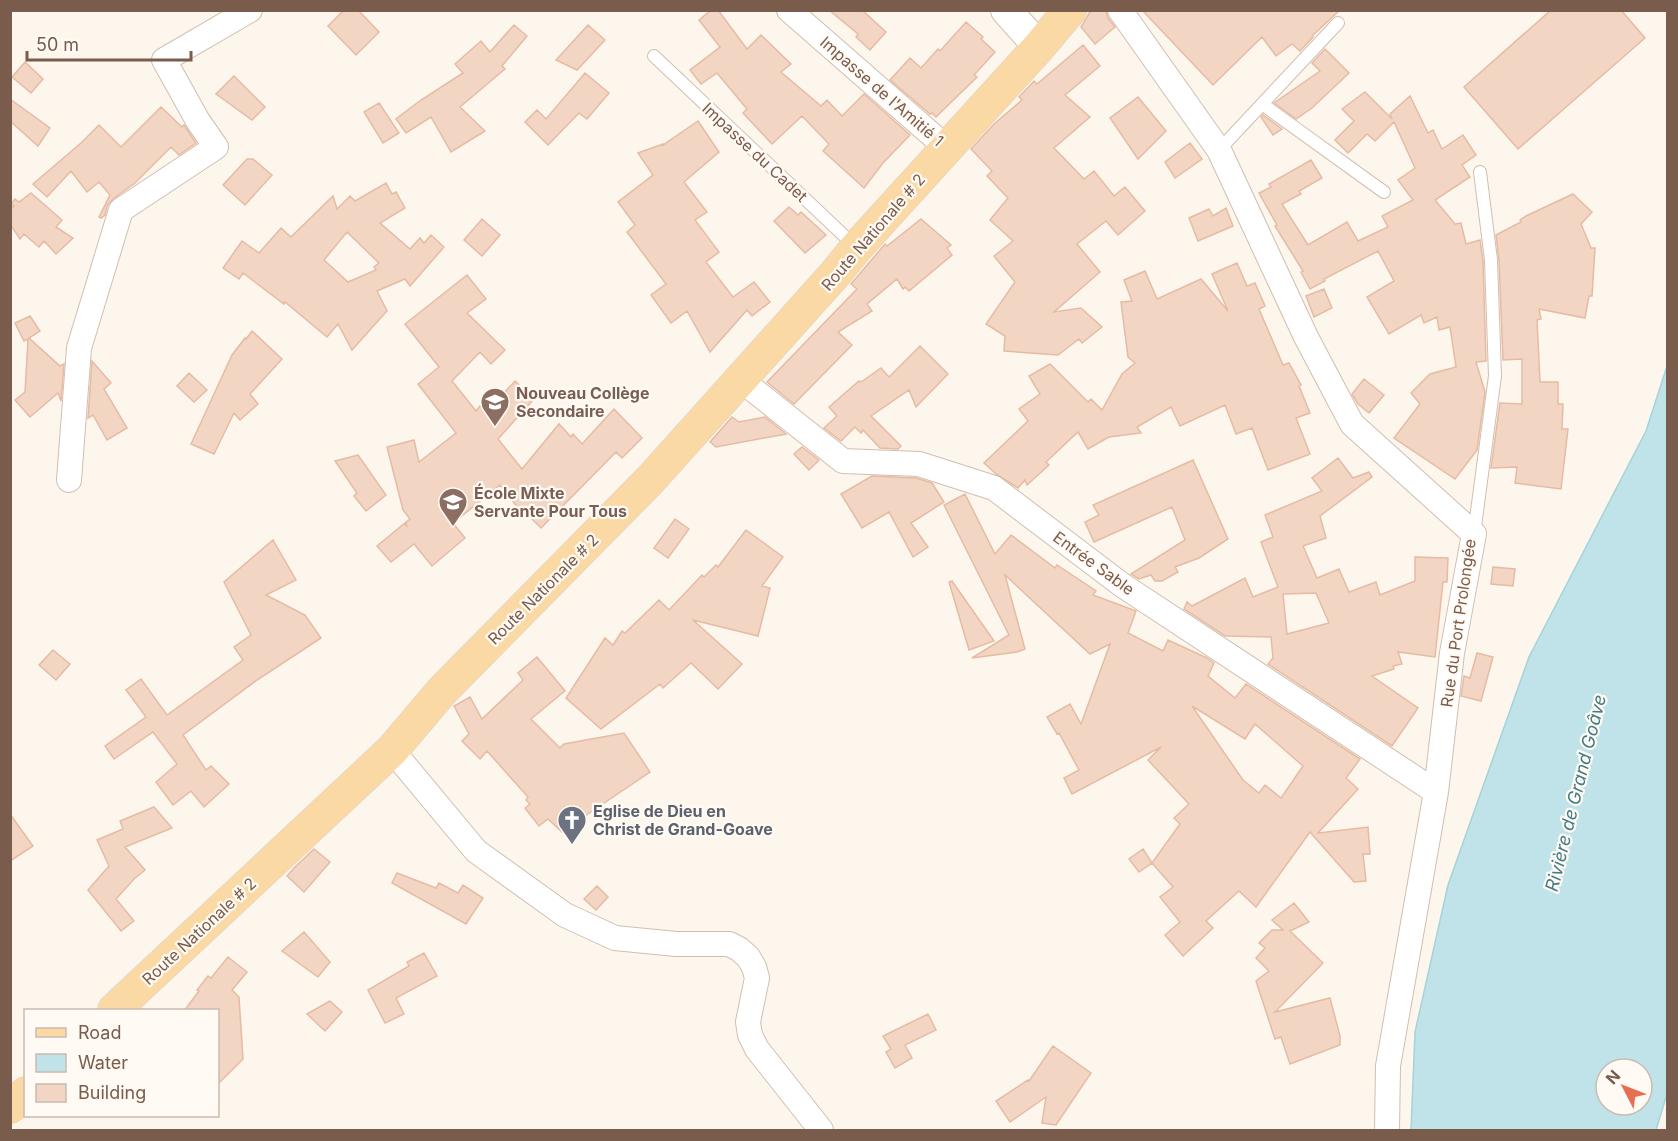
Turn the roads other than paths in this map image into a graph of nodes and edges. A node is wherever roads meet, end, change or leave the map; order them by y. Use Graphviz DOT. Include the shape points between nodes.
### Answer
graph roads {
  1 [pos="250,10"];
  2 [pos="789,10"];
  3 [pos="1006,10"];
  4 [pos="1070,10"];
  5 [pos="1120,10"];
  6 [pos="1338,23"];
  7 [pos="1040,47"];
  8 [pos="654,56"];
  9 [pos="1262,104"];
  10 [pos="947,148"];
  11 [pos="1219,150"];
  12 [pos="1480,172"];
  13 [pos="1384,192"];
  14 [pos="857,247"];
  15 [pos="741,380"];
  16 [pos="69,480"];
  17 [pos="1474,534"];
  18 [pos="392,750"];
  19 [pos="1436,792"];
  20 [pos="116,1009"];
  21 [pos="24,1095"];
  22 [pos="10,1107"];
  23 [pos="821,1131"];
  24 [pos="1387,1131"];
  1 -- 16 [label="street" via="164,60 216,147 121,210 79,348"];
  2 -- 10 [label="street, Impasse de l'Amitié 1"];
  3 -- 7 [label="street"];
  4 -- 7 [label="main road, Route Nationale # 2"];
  5 -- 11 [label="street, Rue du Port Prolongée"];
  6 -- 9 [label="lane"];
  7 -- 10 [label="main road, Route Nationale # 2"];
  8 -- 14 [label="lane, Impasse du Cadet"];
  9 -- 11 [label="lane"];
  9 -- 13 [label="lane"];
  10 -- 14 [label="main road, Route Nationale # 2"];
  11 -- 17 [label="street, Rue du Port Prolongée" via="1306,337 1352,424"];
  12 -- 17 [label="lane" via="1491,260 1495,376"];
  14 -- 15 [label="main road, Route Nationale # 2"];
  15 -- 18 [label="main road, Route Nationale # 2" via="651,479 442,691"];
  15 -- 19 [label="street, Entrée Sable" via="843,461 919,464 994,488 1122,585"];
  17 -- 19 [label="street, Rue du Port Prolongée" via="1452,653"];
  18 -- 20 [label="main road, Route Nationale # 2"];
  18 -- 23 [label="street" via="476,851 565,915 615,938 729,944 739,949 748,957 757,978 748,1022 750,1035"];
  19 -- 24 [label="street, Rue du Port Prolongée" via="1388,1066"];
  21 -- 22 [label="main road"];
}
